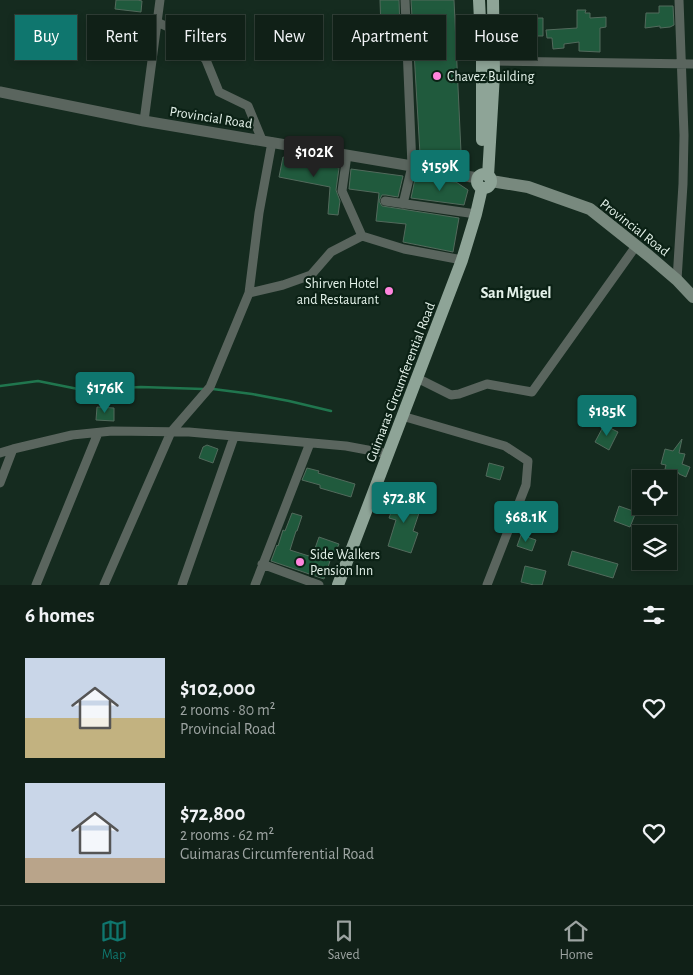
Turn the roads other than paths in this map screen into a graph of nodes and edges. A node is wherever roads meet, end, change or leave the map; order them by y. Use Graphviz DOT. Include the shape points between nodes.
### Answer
graph roads {
  1 [pos="160,0"];
  2 [pos="404,0"];
  3 [pos="479,0"];
  4 [pos="493,0"];
  5 [pos="679,0"];
  6 [pos="157,22"];
  7 [pos="493,61"];
  8 [pos="681,64"];
  9 [pos="693,64"];
  10 [pos="0,92"];
  11 [pos="144,121"];
  12 [pos="688,135"];
  13 [pos="267,141"];
  14 [pos="347,155"];
  15 [pos="412,166"];
  16 [pos="484,179"];
  17 [pos="683,184"];
  18 [pos="693,184"];
  19 [pos="385,201"];
  20 [pos="403,204"];
  21 [pos="476,214"];
  22 [pos="362,236"];
  23 [pos="636,246"];
  24 [pos="462,260"];
  25 [pos="677,280"];
  26 [pos="249,293"];
  27 [pos="693,297"];
  28 [pos="417,378"];
  29 [pos="402,416"];
  30 [pos="98,432"];
  31 [pos="171,432"];
  32 [pos="234,437"];
  33 [pos="310,442"];
  34 [pos="13,449"];
  35 [pos="0,453"];
  36 [pos="389,454"];
  37 [pos="0,483"];
  38 [pos="262,564"];
  39 [pos="36,585"];
  40 [pos="104,585"];
  41 [pos="182,585"];
  42 [pos="255,585"];
  43 [pos="319,585"];
  44 [pos="338,585"];
  45 [pos="487,585"];
  1 -- 6 [label="street"];
  2 -- 15 [label="street"];
  3 -- 16 [label="main road, Guimaras Circumferential Road"];
  4 -- 7 [label="main road, Guimaras Circumferential Road"];
  5 -- 8 [label="street"];
  6 -- 11 [label="street"];
  6 -- 13 [label="street" via="181,33 206,60 219,92 248,106"];
  7 -- 8 [label="street"];
  7 -- 16 [label="main road, Guimaras Circumferential Road"];
  8 -- 9 [label="street"];
  8 -- 12 [label="street"];
  10 -- 11 [label="street, Provincial Road"];
  11 -- 13 [label="street, Provincial Road"];
  12 -- 17 [label="street"];
  13 -- 14 [label="street, Provincial Road"];
  13 -- 26 [label="street"];
  14 -- 15 [label="street, Provincial Road"];
  14 -- 22 [label="street" via="342,191"];
  15 -- 16 [label="street, Provincial Road"];
  15 -- 20 [label="street"];
  16 -- 21 [label="main road, Guimaras Circumferential Road"];
  16 -- 23 [label="main road, Provincial Road" via="528,187 590,209"];
  17 -- 18 [label="street"];
  17 -- 25 [label="street"];
  19 -- 20 [label="street"];
  20 -- 21 [label="street"];
  21 -- 24 [label="main road, Guimaras Circumferential Road"];
  22 -- 24 [label="street" via="404,249"];
  22 -- 26 [label="street" via="331,252 311,275"];
  23 -- 25 [label="main road, Provincial Road"];
  23 -- 28 [label="street" via="532,392 487,384 451,395"];
  24 -- 28 [label="main road, Guimaras Circumferential Road"];
  25 -- 27 [label="main road, Provincial Road"];
  26 -- 31 [label="street" via="210,387"];
  28 -- 29 [label="main road, Guimaras Circumferential Road"];
  29 -- 36 [label="main road, Guimaras Circumferential Road"];
  29 -- 45 [label="street" via="505,446 528,460 526,485"];
  30 -- 31 [label="street"];
  30 -- 34 [label="street"];
  30 -- 39 [label="street"];
  31 -- 32 [label="street"];
  31 -- 40 [label="street"];
  32 -- 33 [label="street"];
  32 -- 41 [label="street"];
  33 -- 36 [label="street"];
  33 -- 38 [label="street"];
  34 -- 35 [label="street"];
  34 -- 37 [label="street"];
  36 -- 44 [label="main road, Guimaras Circumferential Road"];
  38 -- 42 [label="street"];
  38 -- 43 [label="street"];
}
